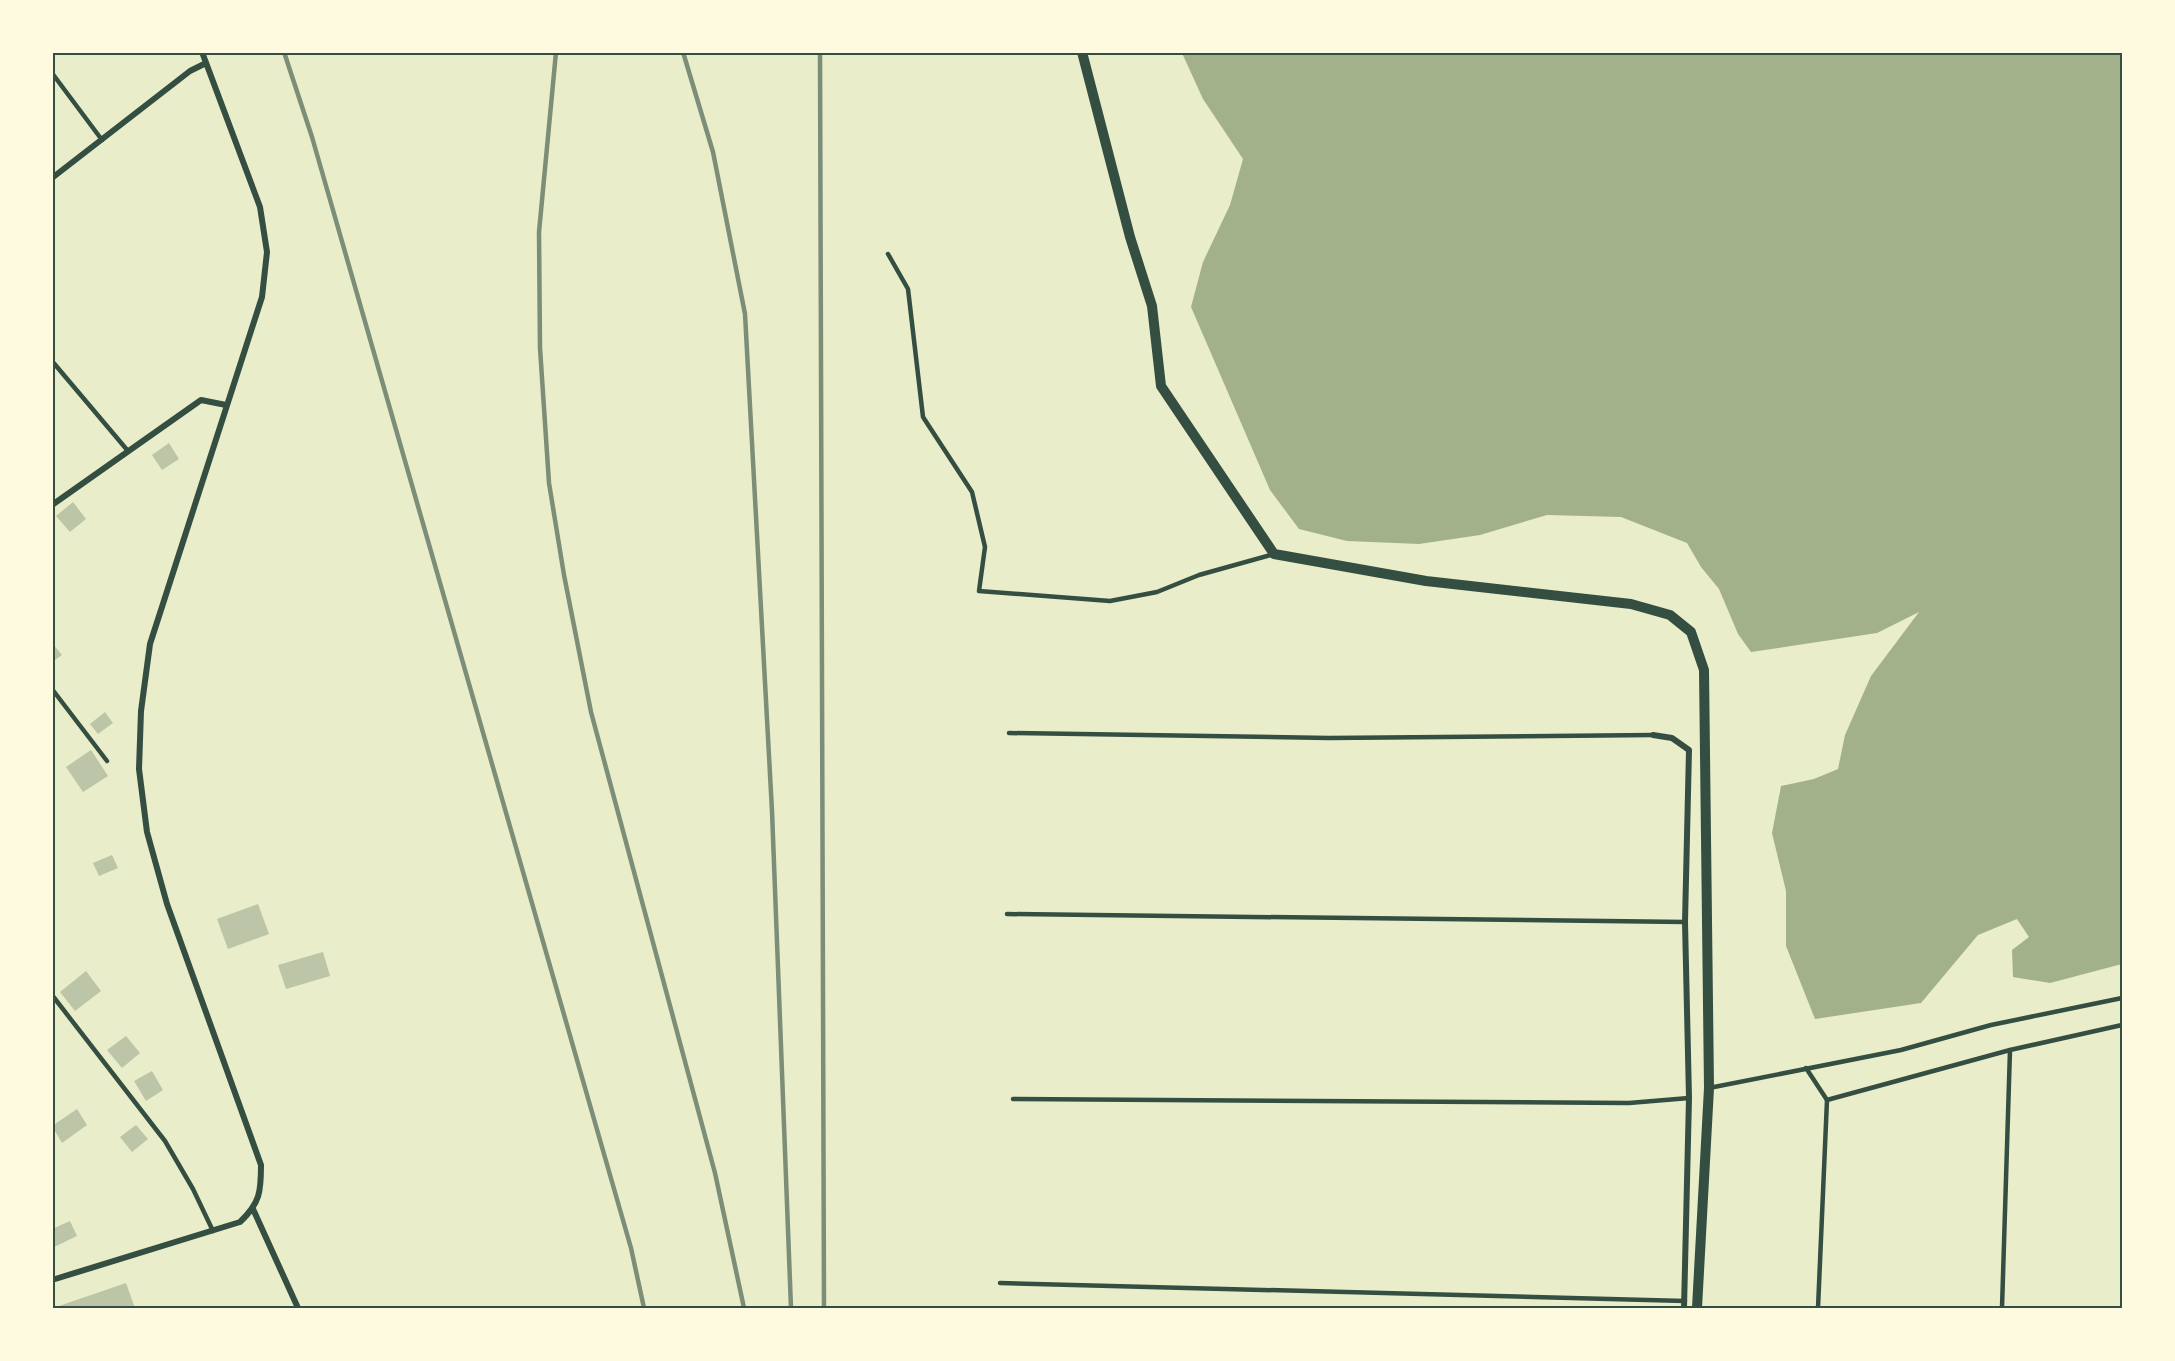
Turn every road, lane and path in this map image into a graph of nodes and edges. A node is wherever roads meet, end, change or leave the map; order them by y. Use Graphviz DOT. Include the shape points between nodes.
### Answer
graph roads {
  1 [pos="202,52"];
  2 [pos="1082,52"];
  3 [pos="206,63"];
  4 [pos="52,73"];
  5 [pos="102,140"];
  6 [pos="52,178"];
  7 [pos="888,254"];
  8 [pos="52,361"];
  9 [pos="226,405"];
  10 [pos="128,451"];
  11 [pos="52,505"];
  12 [pos="1274,554"];
  13 [pos="52,689"];
  14 [pos="1009,733"];
  15 [pos="1653,735"];
  16 [pos="107,761"];
  17 [pos="1007,914"];
  18 [pos="1684,922"];
  19 [pos="52,994"];
  20 [pos="2122,998"];
  21 [pos="2122,1025"];
  22 [pos="2010,1050"];
  23 [pos="1806,1068"];
  24 [pos="1709,1088"];
  25 [pos="1689,1098"];
  26 [pos="1013,1099"];
  27 [pos="1827,1100"];
  28 [pos="253,1209"];
  29 [pos="213,1231"];
  30 [pos="52,1280"];
  31 [pos="1000,1282"];
  32 [pos="1684,1305"];
  33 [pos="298,1308"];
  34 [pos="1697,1308"];
  35 [pos="1818,1308"];
  36 [pos="2002,1308"];
  1 -- 3 [label="street"];
  2 -- 12 [label="street" via="1152,306 1161,386"];
  3 -- 5 [label="street" via="190,71"];
  3 -- 9 [label="street" via="260,207 267,252 262,297"];
  4 -- 5 [label="lane"];
  5 -- 6 [label="street"];
  7 -- 12 [label="lane" via="908,289 923,417 972,492 985,547 979,591 1110,601 1157,592"];
  8 -- 10 [label="lane"];
  9 -- 10 [label="street" via="201,400"];
  9 -- 28 [label="street" via="150,644 141,711 140,769 147,832 167,904 261,1165 261,1190"];
  10 -- 11 [label="street"];
  12 -- 24 [label="street" via="1426,581 1631,604 1670,615 1691,632 1704,670"];
  13 -- 16 [label="lane"];
  14 -- 15 [label="lane" via="1329,738"];
  15 -- 18 [label="street" via="1672,738 1689,750"];
  17 -- 18 [label="lane"];
  18 -- 25 [label="street"];
  19 -- 29 [label="lane" via="165,1141"];
  20 -- 23 [label="lane"];
  21 -- 22 [label="lane"];
  22 -- 27 [label="lane"];
  22 -- 36 [label="lane"];
  23 -- 24 [label="lane"];
  23 -- 27 [label="lane"];
  24 -- 34 [label="street"];
  25 -- 26 [label="lane" via="1629,1103"];
  25 -- 32 [label="street"];
  27 -- 35 [label="lane"];
  28 -- 29 [label="street" via="240,1222"];
  28 -- 33 [label="street"];
  29 -- 30 [label="street"];
  31 -- 32 [label="lane"];
}
